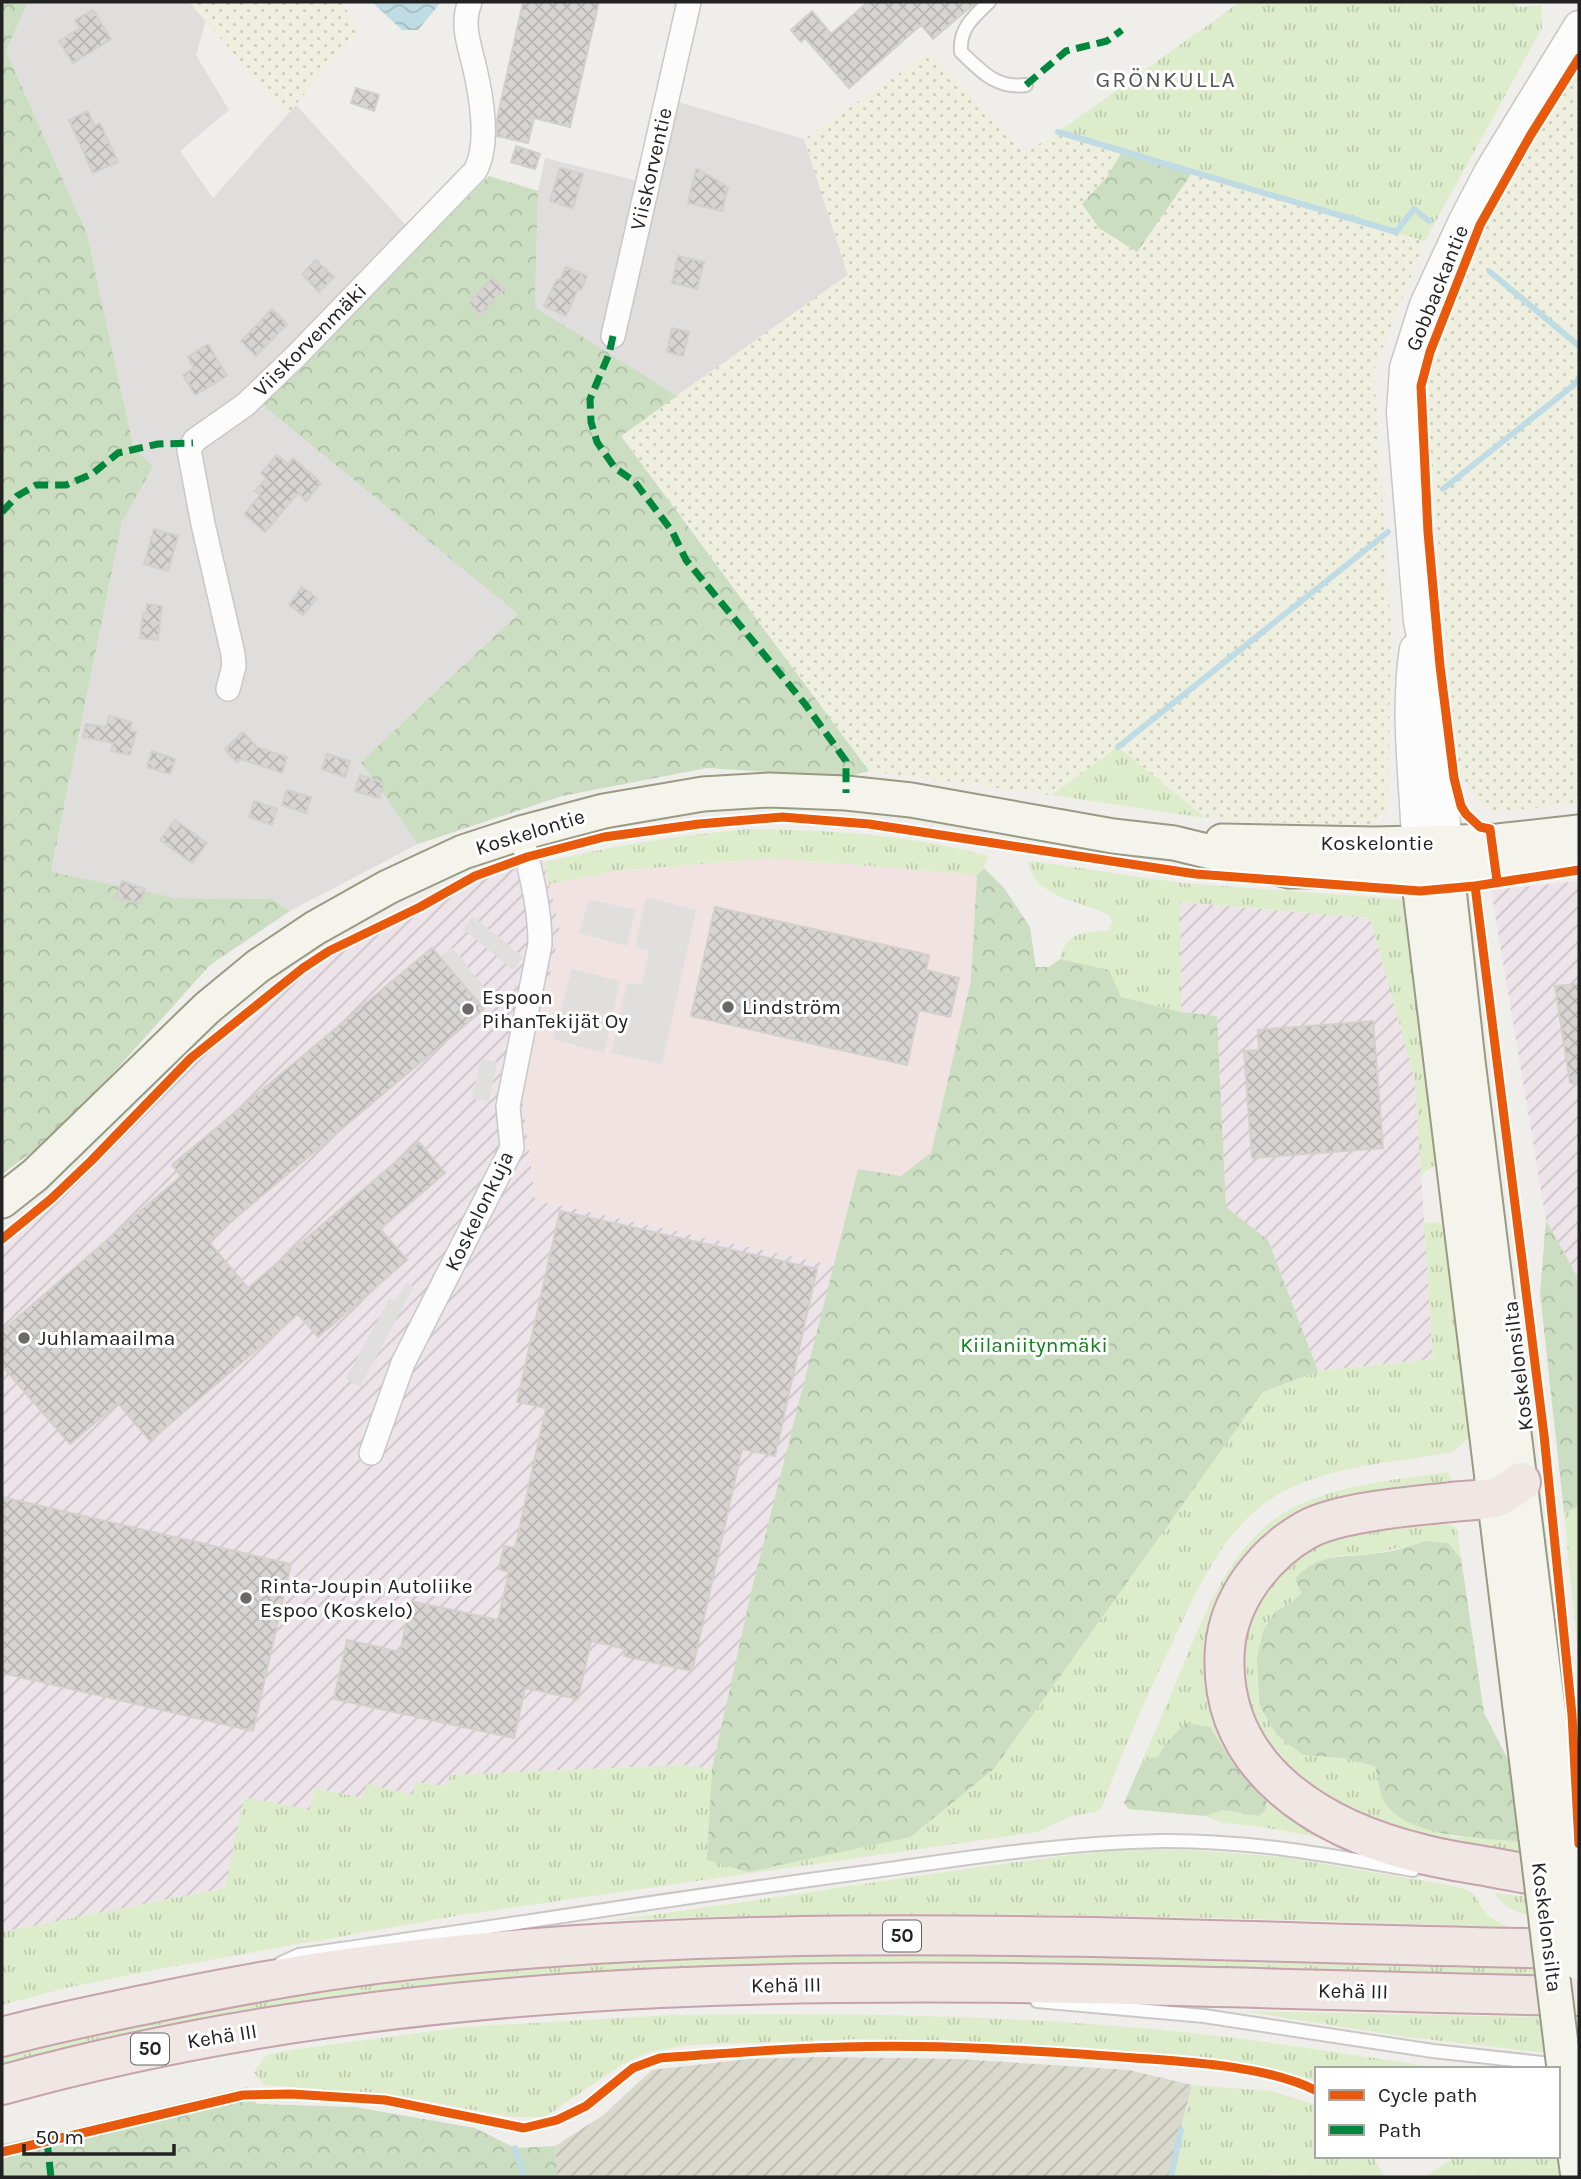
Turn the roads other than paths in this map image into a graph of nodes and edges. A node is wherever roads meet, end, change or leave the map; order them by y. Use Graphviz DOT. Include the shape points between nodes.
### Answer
graph roads {
  1 [pos="470,2"];
  2 [pos="690,2"];
  3 [pos="989,2"];
  4 [pos="1579,26"];
  5 [pos="1026,85"];
  6 [pos="613,336"];
  7 [pos="228,689"];
  8 [pos="1579,832"];
  9 [pos="521,833"];
  10 [pos="1579,856"];
  11 [pos="1433,857"];
  12 [pos="2,1201"];
  13 [pos="371,1452"];
  14 [pos="1509,1490"];
  15 [pos="1550,1837"];
  16 [pos="1429,1872"];
  17 [pos="1468,1877"];
  18 [pos="1571,1881"];
  19 [pos="1579,1949"];
  20 [pos="1579,1963"];
  21 [pos="923,1982"];
  22 [pos="227,1988"];
  23 [pos="1579,1996"];
  24 [pos="2,2037"];
  25 [pos="1579,2067"];
  26 [pos="2,2085"];
  27 [pos="1578,2177"];
  1 -- 7 [label="street, Viiskorvenmäki" via="465,19 484,148 475,171 297,355 245,405 195,440 189,450 233,654"];
  2 -- 6 [label="street, Viiskorventie"];
  3 -- 5 [label="lane" via="970,20 960,38 961,52 988,77 1010,87"];
  4 -- 11 [label="street, Gobbackantie" via="1464,221 1426,304 1405,368 1402,412 1419,621 1429,674"];
  8 -- 11 [label="main road, Koskelontie" via="1498,841"];
  9 -- 11 [label="main road, Koskelontie" via="655,801 769,790 911,800 1174,843 1346,844"];
  9 -- 12 [label="main road, Koskelontie" via="463,852 388,887 258,966 207,1008 35,1175"];
  9 -- 13 [label="street, Koskelonkuja" via="536,897 540,944 508,1106 512,1148 403,1363"];
  10 -- 11 [label="main road" via="1496,870"];
  11 -- 14 [label="main road, Koskelonsilta" via="1459,1213"];
  14 -- 15 [label="main road, Koskelonsilta"];
  14 -- 18 [label="highway" via="1352,1516 1308,1529 1262,1564 1251,1580 1226,1638 1223,1671 1229,1706 1244,1742 1270,1777 1298,1802 1335,1823 1422,1854"];
  15 -- 20 [label="main road, Koskelonsilta, bridge"];
  15 -- 27 [label="main road, Koskelonsilta, bridge"];
  16 -- 22 [label="lane" via="1242,1845 1163,1841 1063,1846 299,1955"];
  17 -- 18 [label="lane"];
  19 -- 22 [label="highway, 50" via="806,1936 566,1947 377,1964"];
  21 -- 23 [label="highway, Kehä III / 50"];
  21 -- 25 [label="lane"];
  21 -- 26 [label="highway, Kehä III / 50" via="674,1987 443,2004 175,2043"];
  22 -- 24 [label="highway, 50"];
}
